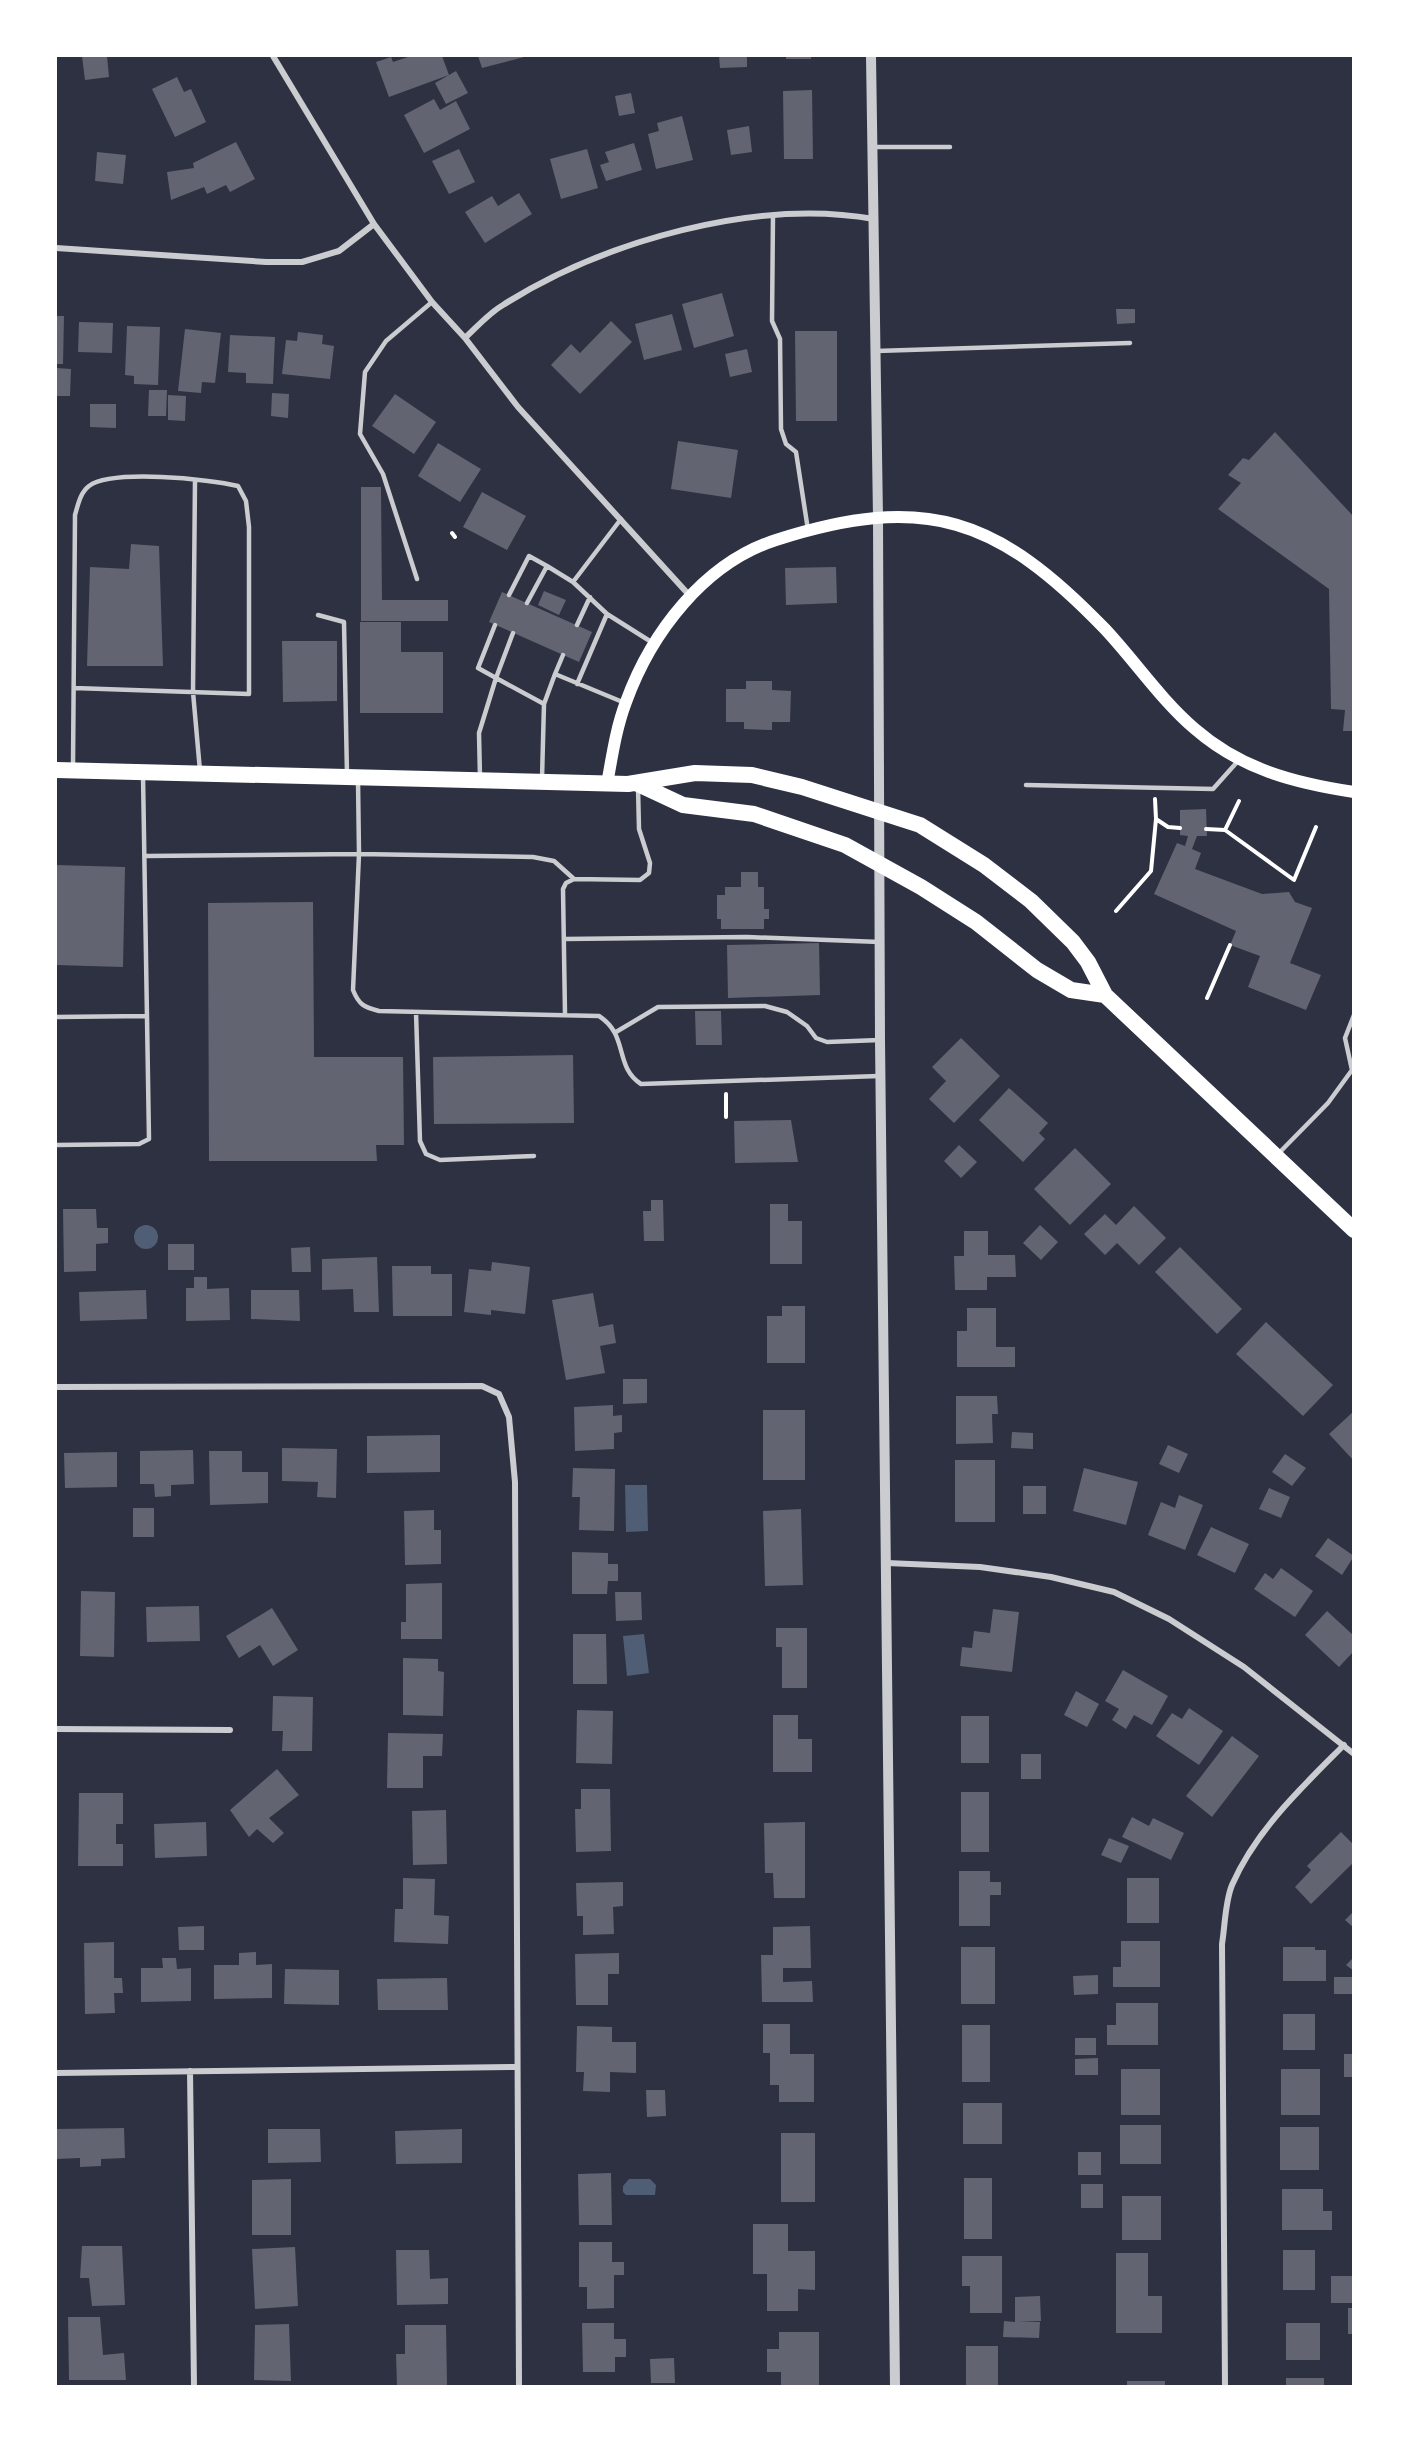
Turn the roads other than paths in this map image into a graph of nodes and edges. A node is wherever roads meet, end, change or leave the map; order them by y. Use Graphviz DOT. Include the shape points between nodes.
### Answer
graph roads {
  1 [pos="273,56"];
  2 [pos="871,56"];
  3 [pos="874,147"];
  4 [pos="950,147"];
  5 [pos="773,216"];
  6 [pos="874,219"];
  7 [pos="374,224"];
  8 [pos="56,248"];
  9 [pos="432,302"];
  10 [pos="465,338"];
  11 [pos="1130,343"];
  12 [pos="876,351"];
  13 [pos="195,480"];
  14 [pos="878,517"];
  15 [pos="621,519"];
  16 [pos="808,530"];
  17 [pos="547,566"];
  18 [pos="417,579"];
  19 [pos="573,582"];
  20 [pos="509,595"];
  21 [pos="590,597"];
  22 [pos="691,597"];
  23 [pos="527,603"];
  24 [pos="607,614"];
  25 [pos="318,615"];
  26 [pos="495,625"];
  27 [pos="577,625"];
  28 [pos="513,633"];
  29 [pos="652,643"];
  30 [pos="563,655"];
  31 [pos="555,674"];
  32 [pos="496,678"];
  33 [pos="577,684"];
  34 [pos="74,688"];
  35 [pos="193,692"];
  36 [pos="625,702"];
  37 [pos="544,704"];
  38 [pos="1239,759"];
  39 [pos="56,770"];
  40 [pos="73,771"];
  41 [pos="142,772"];
  42 [pos="200,774"];
  43 [pos="353,777"];
  44 [pos="480,781"];
  45 [pos="542,783"];
  46 [pos="607,784"];
  47 [pos="638,784"];
  48 [pos="1026,785"];
  49 [pos="1353,792"];
  50 [pos="880,811"];
  51 [pos="359,854"];
  52 [pos="145,856"];
  53 [pos="879,864"];
  54 [pos="574,879"];
  55 [pos="564,939"];
  56 [pos="880,942"];
  57 [pos="1105,995"];
  58 [pos="416,1012"];
  59 [pos="565,1014"];
  60 [pos="147,1016"];
  61 [pos="1353,1016"];
  62 [pos="56,1017"];
  63 [pos="616,1032"];
  64 [pos="880,1040"];
  65 [pos="1353,1070"];
  66 [pos="882,1076"];
  67 [pos="56,1145"];
  68 [pos="534,1156"];
  69 [pos="1276,1157"];
  70 [pos="1353,1230"];
  71 [pos="56,1387"];
  72 [pos="887,1563"];
  73 [pos="56,1729"];
  74 [pos="230,1730"];
  75 [pos="1344,1745"];
  76 [pos="1353,1754"];
  77 [pos="517,2067"];
  78 [pos="190,2071"];
  79 [pos="56,2073"];
  80 [pos="194,2386"];
  81 [pos="519,2386"];
  82 [pos="895,2386"];
  83 [pos="1225,2386"];
  1 -- 7 [label="street"];
  2 -- 3 [label="street"];
  3 -- 4 [label="lane"];
  3 -- 6 [label="street"];
  5 -- 6 [label="street" via="843,214"];
  5 -- 10 [label="street" via="704,224 621,249 501,306"];
  5 -- 16 [label="lane" via="772,321 780,339 781,429 786,444 796,452"];
  6 -- 12 [label="street"];
  7 -- 8 [label="street" via="339,251 302,262"];
  7 -- 9 [label="street"];
  9 -- 10 [label="street"];
  9 -- 18 [label="lane" via="386,341 365,372 360,434 383,474"];
  10 -- 15 [label="street" via="518,407"];
  11 -- 12 [label="lane"];
  12 -- 14 [label="street"];
  13 -- 34 [label="lane" via="120,477 90,486 81,496 75,515"];
  13 -- 35 [label="lane"];
  13 -- 35 [label="lane" via="238,486 246,501 250,592 249,694"];
  14 -- 16 [label="main road"];
  14 -- 38 [label="main road" via="948,522 976,531 1024,556 1104,629 1194,729"];
  14 -- 50 [label="street"];
  15 -- 19 [label="lane"];
  15 -- 22 [label="street"];
  16 -- 22 [label="main road" via="761,545 723,567"];
  17 -- 19 [label="lane"];
  17 -- 20 [label="lane" via="529,556"];
  17 -- 23 [label="lane"];
  19 -- 21 [label="lane"];
  21 -- 24 [label="lane"];
  21 -- 27 [label="lane"];
  22 -- 29 [label="main road"];
  24 -- 29 [label="lane"];
  24 -- 33 [label="lane"];
  25 -- 43 [label="lane" via="344,622"];
  26 -- 32 [label="lane" via="478,668"];
  28 -- 32 [label="lane"];
  29 -- 36 [label="main road"];
  30 -- 31 [label="lane"];
  31 -- 33 [label="lane"];
  31 -- 37 [label="lane"];
  32 -- 37 [label="lane"];
  32 -- 44 [label="lane" via="479,734"];
  33 -- 36 [label="lane"];
  34 -- 35 [label="lane"];
  34 -- 40 [label="lane"];
  35 -- 42 [label="lane"];
  36 -- 46 [label="main road"];
  37 -- 45 [label="lane"];
  38 -- 48 [label="lane" via="1213,789"];
  38 -- 49 [label="main road" via="1285,779"];
  39 -- 40 [label="highway"];
  40 -- 41 [label="highway"];
  41 -- 42 [label="highway"];
  41 -- 52 [label="lane"];
  42 -- 43 [label="highway"];
  43 -- 44 [label="highway"];
  43 -- 51 [label="lane"];
  44 -- 45 [label="highway"];
  45 -- 46 [label="highway"];
  46 -- 47 [label="highway"];
  47 -- 50 [label="highway" via="666,776 728,772 781,781"];
  47 -- 53 [label="highway" via="683,805 777,820 845,845"];
  47 -- 54 [label="lane" via="639,829 650,863 649,873 640,880"];
  50 -- 53 [label="street"];
  50 -- 57 [label="highway" via="937,835 1031,901 1073,942"];
  51 -- 52 [label="lane"];
  51 -- 54 [label="lane" via="533,857 554,861"];
  51 -- 58 [label="lane" via="353,990 358,1003 365,1007"];
  52 -- 60 [label="lane"];
  53 -- 56 [label="street"];
  53 -- 57 [label="highway" via="976,922 1071,990"];
  54 -- 55 [label="lane" via="563,890"];
  55 -- 56 [label="lane" via="747,937"];
  55 -- 59 [label="lane"];
  56 -- 64 [label="street"];
  57 -- 69 [label="highway"];
  58 -- 59 [label="lane"];
  58 -- 68 [label="lane" via="420,1141 426,1154 440,1160"];
  59 -- 63 [label="lane" via="599,1016 611,1023"];
  60 -- 62 [label="lane"];
  60 -- 67 [label="lane" via="149,1138 139,1144"];
  61 -- 65 [label="lane" via="1345,1038"];
  63 -- 64 [label="lane" via="658,1007 765,1006 787,1012 816,1038 827,1042"];
  63 -- 66 [label="lane" via="627,1071 641,1084"];
  64 -- 66 [label="street"];
  65 -- 69 [label="lane" via="1328,1103"];
  66 -- 72 [label="street"];
  69 -- 70 [label="highway"];
  71 -- 77 [label="street" via="418,1384 482,1386 499,1394 509,1417 515,1482"];
  72 -- 75 [label="street" via="980,1567 1051,1577 1114,1592 1169,1619 1245,1666"];
  72 -- 82 [label="street"];
  73 -- 74 [label="street"];
  75 -- 76 [label="street"];
  75 -- 83 [label="street" via="1295,1794 1232,1886 1222,1944"];
  77 -- 78 [label="street"];
  77 -- 81 [label="street"];
  78 -- 79 [label="street"];
  78 -- 80 [label="street"];
}
